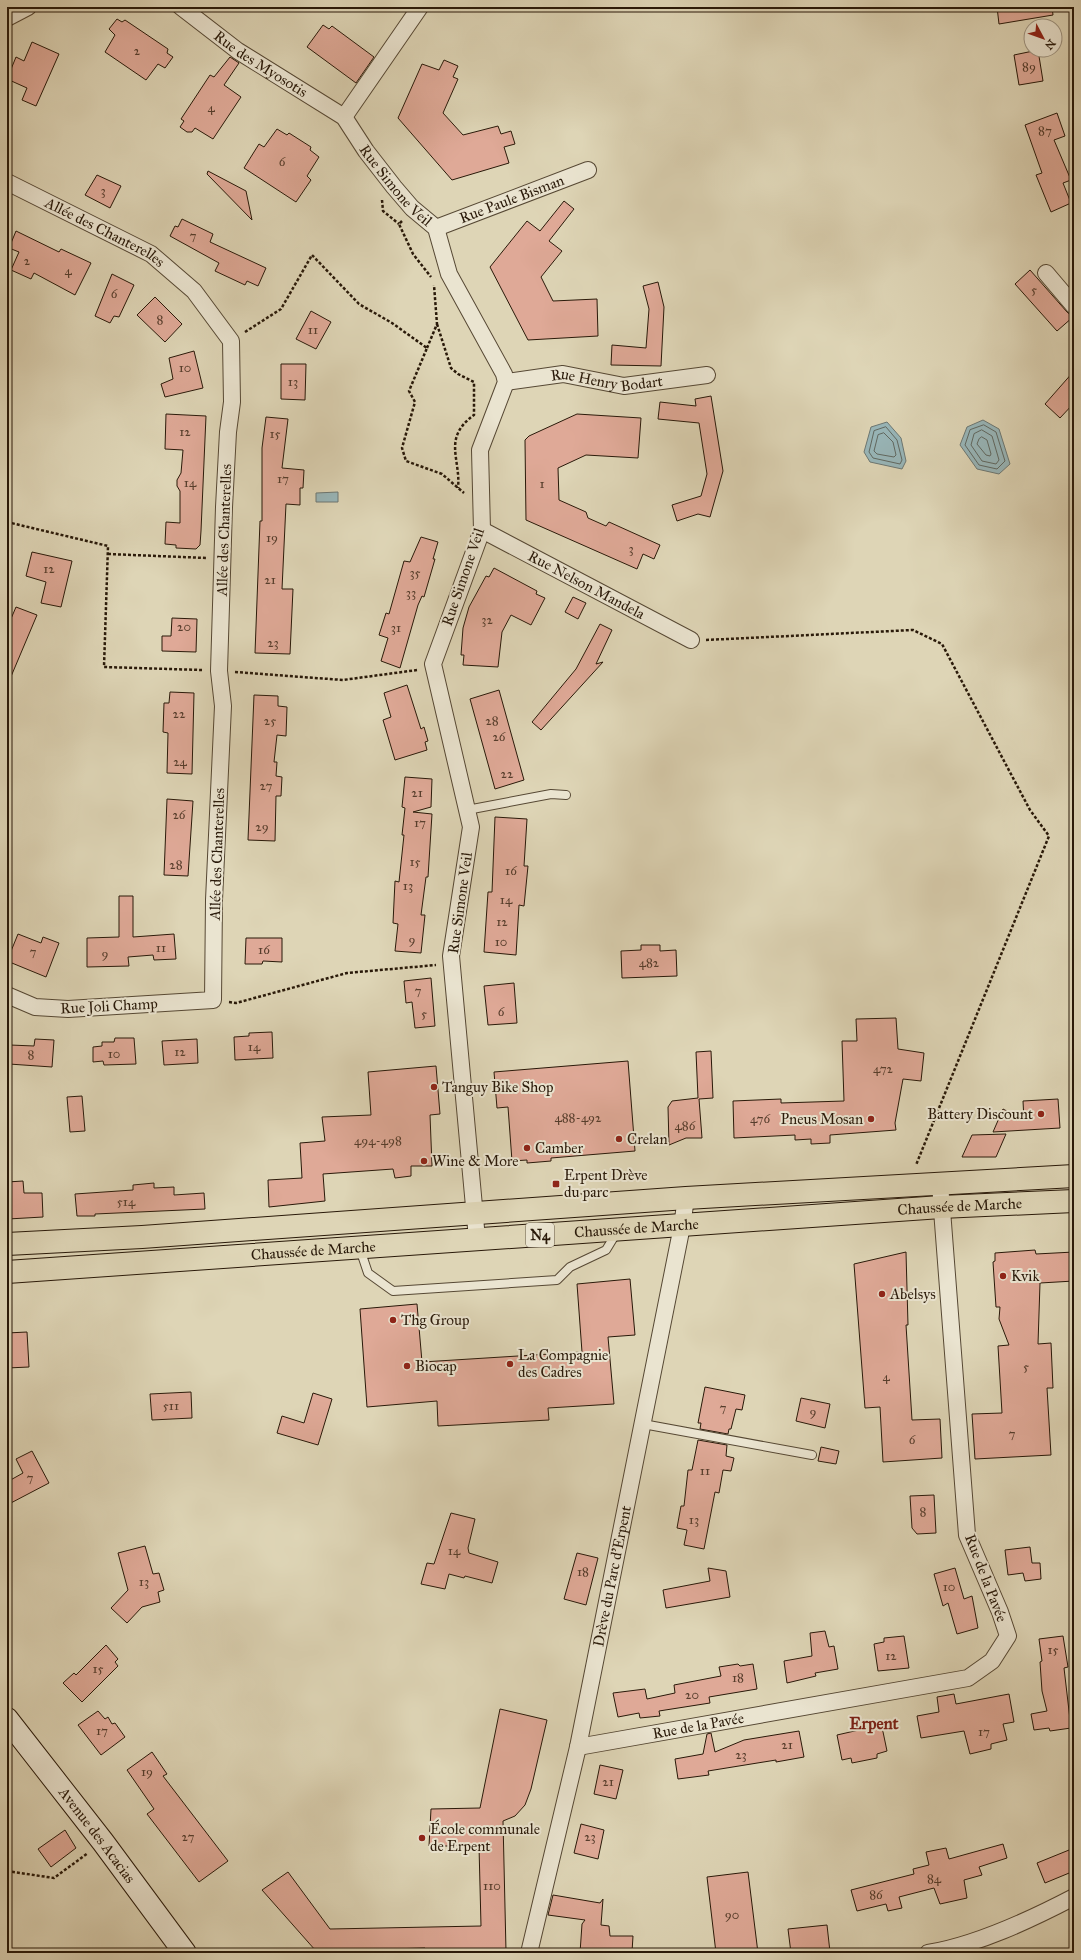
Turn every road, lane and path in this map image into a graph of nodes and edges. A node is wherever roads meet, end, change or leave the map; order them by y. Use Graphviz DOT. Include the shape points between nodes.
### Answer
graph roads {
  1 [pos="28,7"];
  2 [pos="181,7"];
  3 [pos="420,7"];
  4 [pos="7,18"];
  5 [pos="344,117"];
  6 [pos="588,170"];
  7 [pos="7,182"];
  8 [pos="412,208"];
  9 [pos="436,228"];
  10 [pos="1046,273"];
  11 [pos="1074,306"];
  12 [pos="437,324"];
  13 [pos="231,341"];
  14 [pos="427,348"];
  15 [pos="707,375"];
  16 [pos="506,382"];
  17 [pos="458,488"];
  18 [pos="7,522"];
  19 [pos="482,523"];
  20 [pos="108,554"];
  21 [pos="223,559"];
  22 [pos="690,640"];
  23 [pos="433,664"];
  24 [pos="219,670"];
  25 [pos="566,795"];
  26 [pos="467,810"];
  27 [pos="452,963"];
  28 [pos="7,995"];
  29 [pos="213,1000"];
  30 [pos="1074,1176"];
  31 [pos="940,1184"];
  32 [pos="907,1186"];
  33 [pos="686,1198"];
  34 [pos="1074,1201"];
  35 [pos="942,1207"];
  36 [pos="475,1212"];
  37 [pos="682,1226"];
  38 [pos="619,1230"];
  39 [pos="477,1239"];
  40 [pos="7,1244"];
  41 [pos="360,1248"];
  42 [pos="7,1272"];
  43 [pos="643,1424"];
  44 [pos="812,1455"];
  45 [pos="7,1719"];
  46 [pos="578,1748"];
  47 [pos="103,1842"];
  48 [pos="7,1871"];
  49 [pos="1074,1897"];
  50 [pos="185,1953"];
  51 [pos="530,1953"];
  52 [pos="928,1953"];
  1 -- 4 [label="street"];
  2 -- 5 [label="street, Rue des Myosotis" via="238,51"];
  3 -- 5 [label="street"];
  5 -- 8 [label="street, Rue Simone Veil" via="371,157"];
  6 -- 9 [label="street, Rue Paule Bisman"];
  7 -- 13 [label="street, Allée des Chanterelles" via="151,254 194,291"];
  8 -- 9 [label="street, Rue Simone Veil"];
  8 -- 12 [label="path" via="398,224 413,254 434,280"];
  9 -- 16 [label="street, Rue Simone Veil" via="449,274"];
  10 -- 11 [label="street"];
  12 -- 14 [label="path"];
  12 -- 17 [label="path" via="451,368 474,382 474,415 465,421 457,435 454,455 459,478"];
  13 -- 14 [label="path" via="281,309 312,255 359,304"];
  13 -- 21 [label="street, Allée des Chanterelles" via="232,402 228,432"];
  14 -- 17 [label="path" via="409,391 415,402 402,448 406,461 442,474"];
  15 -- 16 [label="street, Rue Henry Bodart" via="624,386 563,374"];
  16 -- 19 [label="street, Rue Simone Veil" via="480,450"];
  17 -- 19 [label="path"];
  18 -- 20 [label="path" via="108,546"];
  19 -- 22 [label="street, Rue Nelson Mandela"];
  19 -- 23 [label="street, Rue Simone Veil"];
  20 -- 21 [label="path"];
  20 -- 24 [label="path" via="104,667"];
  21 -- 24 [label="street, Allée des Chanterelles"];
  22 -- 32 [label="path" via="913,630 942,644 1030,810 1050,836"];
  23 -- 24 [label="path" via="416,670 343,680"];
  23 -- 26 [label="street, Rue Simone Veil"];
  24 -- 29 [label="street, Allée des Chanterelles" via="223,706 214,900"];
  25 -- 26 [label="lane" via="551,794"];
  26 -- 27 [label="street, Rue Simone Veil" via="471,826"];
  27 -- 29 [label="path" via="347,974 236,1003"];
  27 -- 36 [label="street, Rue Simone Veil"];
  28 -- 29 [label="street, Rue Joli Champ" via="35,1007 68,1010"];
  30 -- 31 [label="main road, Chaussée de Marche / N4"];
  31 -- 32 [label="main road, Chaussée de Marche / N4"];
  31 -- 35 [label="street, Rue de la Pavée"];
  32 -- 33 [label="main road, Chaussée de Marche / N4"];
  33 -- 36 [label="main road, Chaussée de Marche / N4"];
  33 -- 37 [label="street, Drève du Parc d'Erpent"];
  34 -- 35 [label="main road, Chaussée de Marche / N4"];
  35 -- 37 [label="main road, Chaussée de Marche / N4"];
  35 -- 46 [label="street, Rue de la Pavée" via="967,1535 1008,1636 992,1661 968,1678"];
  36 -- 39 [label="street, Rue Simone Veil"];
  36 -- 40 [label="main road, Chaussée de Marche / N4" via="142,1237"];
  37 -- 38 [label="main road, Chaussée de Marche / N4"];
  37 -- 43 [label="street, Drève du Parc d'Erpent"];
  38 -- 39 [label="main road, Chaussée de Marche / N4"];
  38 -- 41 [label="lane" via="606,1250 570,1268 557,1280 393,1292 368,1273"];
  39 -- 41 [label="main road, Chaussée de Marche / N4"];
  41 -- 42 [label="main road, Chaussée de Marche / N4"];
  43 -- 44 [label="lane"];
  43 -- 46 [label="street, Drève du Parc d'Erpent"];
  45 -- 47 [label="street, Avenue des Acacias"];
  46 -- 51 [label="street, Drève du Parc d'Erpent"];
  47 -- 48 [label="path" via="54,1878"];
  47 -- 50 [label="street, Avenue des Acacias"];
  49 -- 52 [label="street" via="1040,1915 951,1949"];
}
